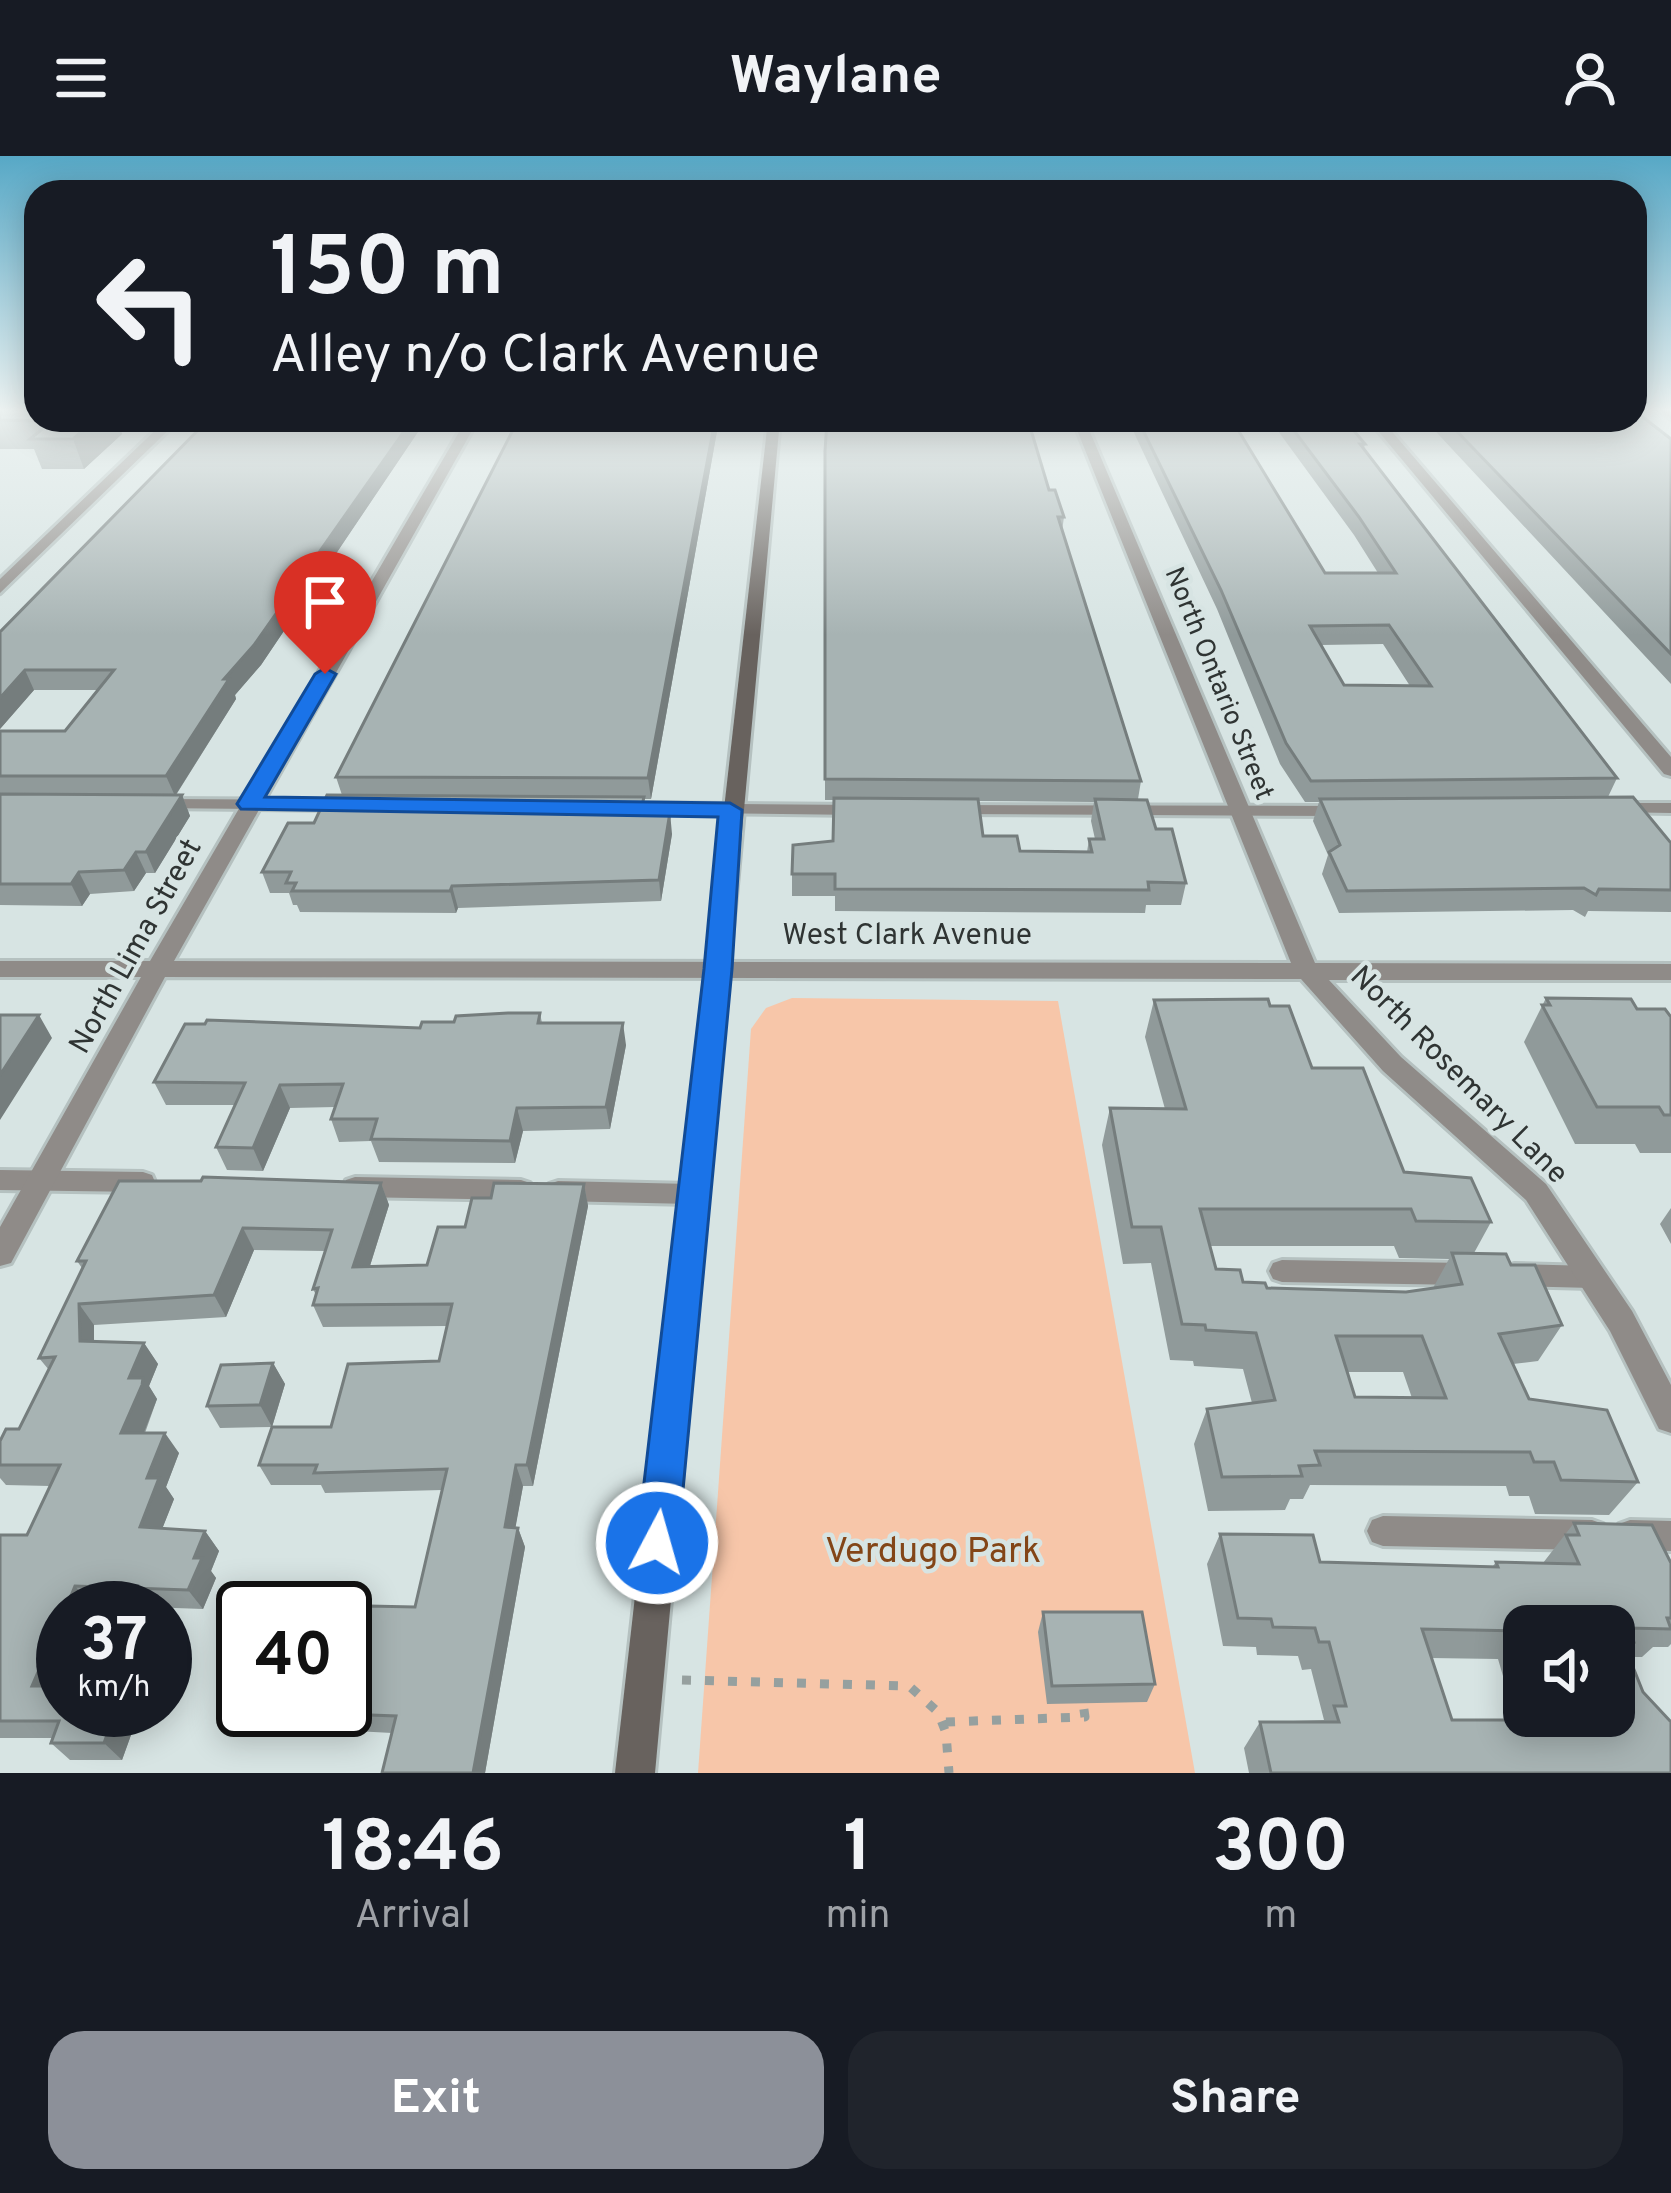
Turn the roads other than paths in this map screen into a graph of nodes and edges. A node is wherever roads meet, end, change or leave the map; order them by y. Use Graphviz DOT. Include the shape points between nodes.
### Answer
graph roads {
  1 [pos="108,483"];
  2 [pos="435,483"];
  3 [pos="767,483"];
  4 [pos="1105,483"];
  5 [pos="1429,483"];
  6 [pos="0,588"];
  7 [pos="1671,770"];
  8 [pos="136,804"];
  9 [pos="249,804"];
  10 [pos="364,806"];
  11 [pos="593,808"];
  12 [pos="1603,808"];
  13 [pos="1671,808"];
  14 [pos="730,810"];
  15 [pos="886,810"];
  16 [pos="933,810"];
  17 [pos="1352,811"];
  18 [pos="1238,812"];
  19 [pos="0,969"];
  20 [pos="718,969"];
  21 [pos="1305,969"];
  22 [pos="160,971"];
  23 [pos="1671,972"];
  24 [pos="0,1180"];
  25 [pos="43,1180"];
  26 [pos="159,1182"];
  27 [pos="321,1186"];
  28 [pos="692,1194"];
  29 [pos="0,1254"];
  30 [pos="1282,1271"];
  31 [pos="1592,1277"];
  32 [pos="1671,1418"];
  33 [pos="1383,1531"];
  34 [pos="1671,1536"];
  35 [pos="634,1773"];
  1 -- 6 [label="street"];
  2 -- 9 [label="street, North Lima Street"];
  3 -- 14 [label="street"];
  4 -- 18 [label="street, North Ontario Street"];
  5 -- 7 [label="street"];
  8 -- 9 [label="lane"];
  9 -- 10 [label="lane"];
  9 -- 22 [label="street, North Lima Street"];
  11 -- 14 [label="lane"];
  12 -- 13 [label="lane"];
  14 -- 15 [label="lane"];
  14 -- 20 [label="street"];
  16 -- 18 [label="lane"];
  17 -- 18 [label="lane"];
  18 -- 21 [label="street, North Ontario Street"];
  19 -- 22 [label="street, West Clark Avenue"];
  20 -- 21 [label="street, West Clark Avenue"];
  20 -- 22 [label="street, West Clark Avenue"];
  20 -- 28 [label="street"];
  21 -- 23 [label="street, West Clark Avenue"];
  21 -- 31 [label="street, North Rosemary Lane" via="1392,1064 1536,1192"];
  22 -- 25 [label="street, North Lima Street"];
  24 -- 25 [label="lane"];
  25 -- 26 [label="lane"];
  25 -- 29 [label="street, North Lima Street"];
  27 -- 28 [label="lane"];
  28 -- 35 [label="street"];
  30 -- 31 [label="lane"];
  31 -- 32 [label="street, North Rosemary Lane"];
  33 -- 34 [label="lane"];
}
